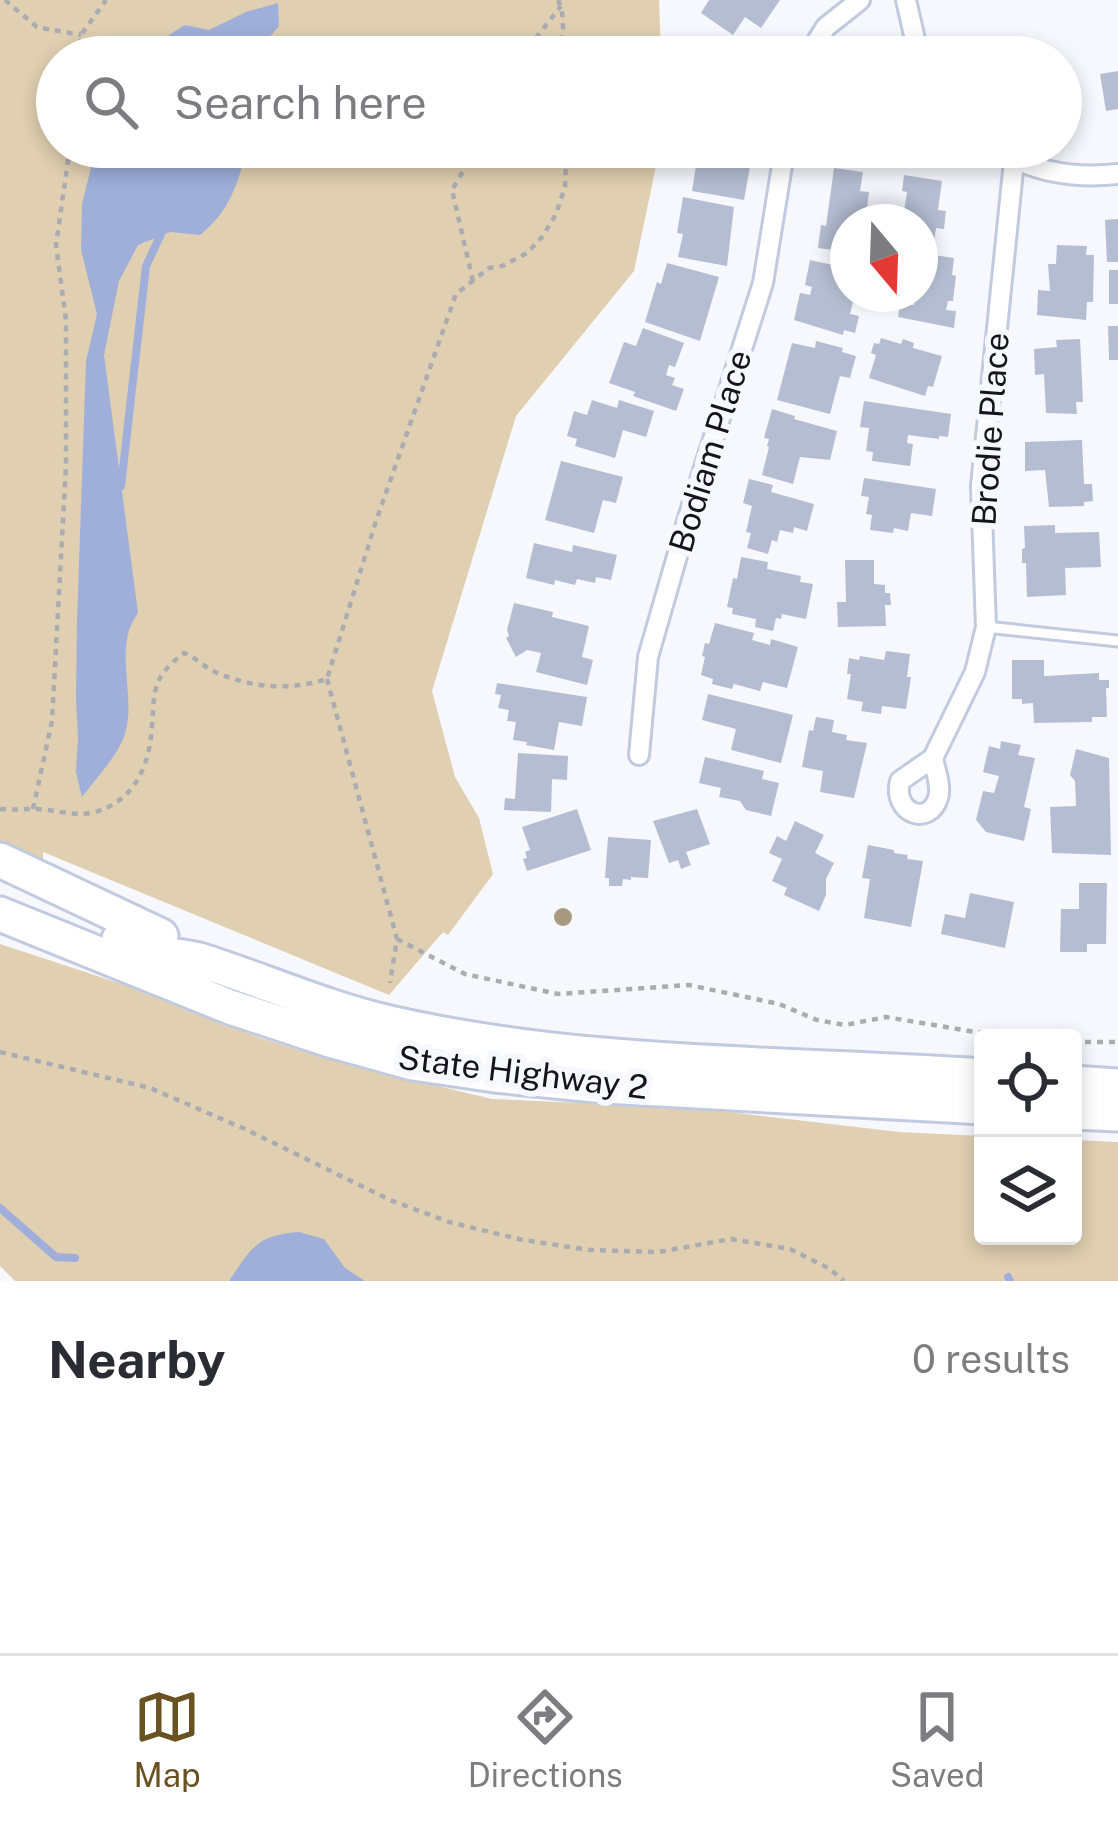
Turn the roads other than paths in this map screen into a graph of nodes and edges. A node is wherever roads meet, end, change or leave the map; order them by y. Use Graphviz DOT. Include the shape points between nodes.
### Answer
graph roads {
  1 [pos="860,0"];
  2 [pos="906,0"];
  3 [pos="820,36"];
  4 [pos="915,36"];
  5 [pos="782,168"];
  6 [pos="1013,168"];
  7 [pos="1042,168"];
  8 [pos="1118,174"];
  9 [pos="986,627"];
  10 [pos="1118,641"];
  11 [pos="639,754"];
  12 [pos="933,758"];
  13 [pos="0,860"];
  14 [pos="4,910"];
  15 [pos="194,958"];
  16 [pos="974,1075"];
  17 [pos="1082,1084"];
  18 [pos="1118,1086"];
  19 [pos="974,1106"];
  20 [pos="1082,1112"];
  21 [pos="1118,1114"];
  1 -- 3 [label="street"];
  2 -- 4 [label="street"];
  5 -- 11 [label="street, Bodiam Place" via="763,283 648,657"];
  6 -- 9 [label="street, Brodie Place" via="981,486"];
  7 -- 8 [label="street"];
  9 -- 10 [label="lane"];
  9 -- 12 [label="street, Brodie Place" via="975,672"];
  13 -- 15 [label="highway"];
  14 -- 15 [label="highway"];
  14 -- 19 [label="highway, State Highway 2" via="230,1007 413,1063 605,1086"];
  15 -- 16 [label="highway, State Highway 2" via="318,1004 477,1039"];
  17 -- 18 [label="highway"];
  20 -- 21 [label="highway"];
}
